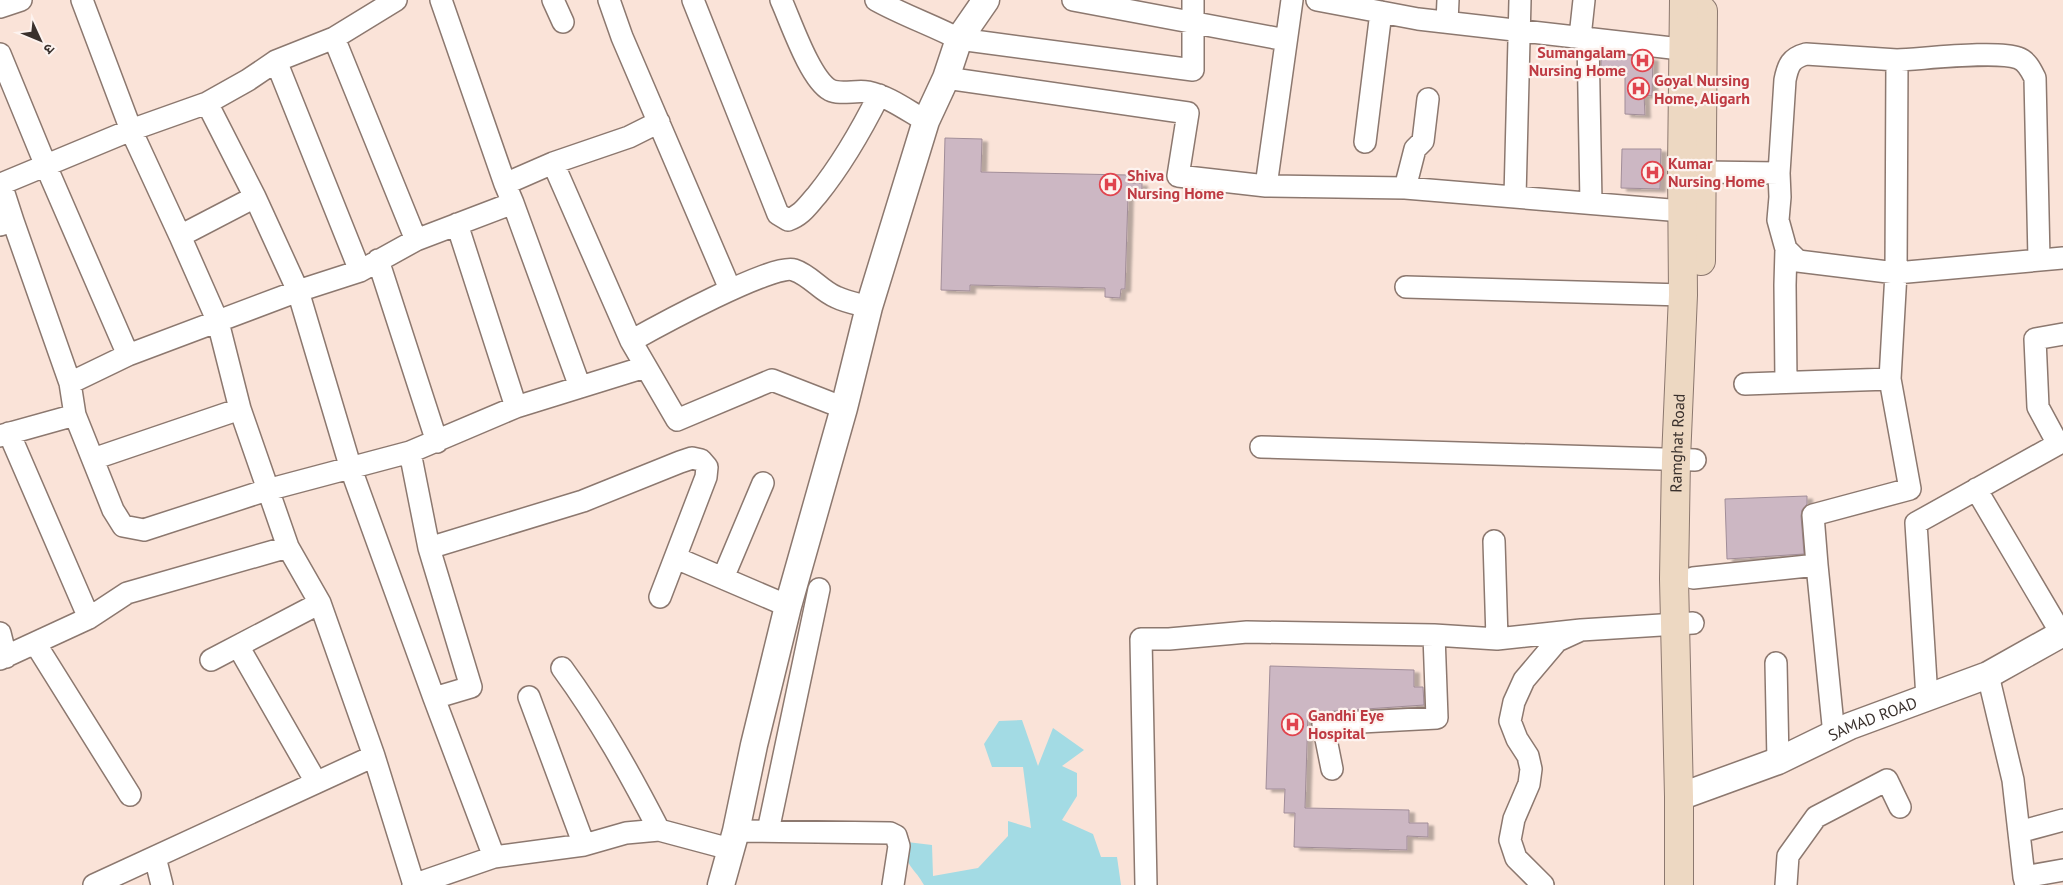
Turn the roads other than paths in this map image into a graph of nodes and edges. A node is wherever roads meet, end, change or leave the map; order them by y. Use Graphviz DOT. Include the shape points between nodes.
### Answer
graph roads {
  1 [pos="82,0"];
  2 [pos="395,0"];
  3 [pos="441,0"];
  4 [pos="554,0"];
  5 [pos="609,0"];
  6 [pos="693,0"];
  7 [pos="781,0"];
  8 [pos="876,0"];
  9 [pos="986,0"];
  10 [pos="1073,0"];
  11 [pos="1193,0"];
  12 [pos="1292,0"];
  13 [pos="1317,0"];
  14 [pos="1448,0"];
  15 [pos="1520,0"];
  16 [pos="1584,0"];
  17 [pos="1684,0"];
  18 [pos="1703,0"];
  19 [pos="1381,12"];
  20 [pos="563,22"];
  21 [pos="1193,22"];
  22 [pos="1447,22"];
  23 [pos="1518,30"];
  24 [pos="334,38"];
  25 [pos="1584,38"];
  26 [pos="959,39"];
  27 [pos="1286,40"];
  28 [pos="1694,50"];
  29 [pos="0,54"];
  30 [pos="1897,60"];
  31 [pos="276,61"];
  32 [pos="946,78"];
  33 [pos="879,95"];
  34 [pos="1428,100"];
  35 [pos="207,103"];
  36 [pos="926,121"];
  37 [pos="659,122"];
  38 [pos="131,130"];
  39 [pos="1365,142"];
  40 [pos="553,163"];
  41 [pos="46,166"];
  42 [pos="1703,172"];
  43 [pos="1778,173"];
  44 [pos="1,183"];
  45 [pos="1266,186"];
  46 [pos="1405,188"];
  47 [pos="509,194"];
  48 [pos="255,197"];
  49 [pos="1515,197"];
  50 [pos="1591,203"];
  51 [pos="1682,211"];
  52 [pos="6,223"];
  53 [pos="457,224"];
  54 [pos="180,236"];
  55 [pos="416,240"];
  56 [pos="1786,249"];
  57 [pos="2063,258"];
  58 [pos="2039,259"];
  59 [pos="378,260"];
  60 [pos="360,272"];
  61 [pos="1896,273"];
  62 [pos="1406,286"];
  63 [pos="730,289"];
  64 [pos="298,291"];
  65 [pos="1683,295"];
  66 [pos="869,307"];
  67 [pos="218,322"];
  68 [pos="2063,334"];
  69 [pos="631,340"];
  70 [pos="128,356"];
  71 [pos="645,367"];
  72 [pos="1890,379"];
  73 [pos="1786,382"];
  74 [pos="70,383"];
  75 [pos="1745,384"];
  76 [pos="580,387"];
  77 [pos="516,407"];
  78 [pos="844,408"];
  79 [pos="240,409"];
  80 [pos="76,415"];
  81 [pos="4,435"];
  82 [pos="437,442"];
  83 [pos="1261,447"];
  84 [pos="410,452"];
  85 [pos="93,459"];
  86 [pos="1686,459"];
  87 [pos="351,469"];
  88 [pos="763,483"];
  89 [pos="1976,489"];
  90 [pos="267,490"];
  91 [pos="1494,541"];
  92 [pos="288,547"];
  93 [pos="429,548"];
  94 [pos="676,558"];
  95 [pos="1818,565"];
  96 [pos="723,578"];
  97 [pos="1693,578"];
  98 [pos="819,589"];
  99 [pos="660,597"];
  100 [pos="320,603"];
  101 [pos="788,606"];
  102 [pos="89,618"];
  103 [pos="1684,624"];
  104 [pos="1581,630"];
  105 [pos="0,633"];
  106 [pos="2062,633"];
  107 [pos="1434,635"];
  108 [pos="1497,639"];
  109 [pos="35,643"];
  110 [pos="238,646"];
  111 [pos="3,658"];
  112 [pos="212,660"];
  113 [pos="1776,663"];
  114 [pos="562,668"];
  115 [pos="1988,675"];
  116 [pos="529,697"];
  117 [pos="434,698"];
  118 [pos="1927,698"];
  119 [pos="1834,735"];
  120 [pos="374,756"];
  121 [pos="1778,761"];
  122 [pos="1332,769"];
  123 [pos="316,782"];
  124 [pos="1686,794"];
  125 [pos="130,795"];
  126 [pos="1900,807"];
  127 [pos="2063,820"];
  128 [pos="659,830"];
  129 [pos="768,831"];
  130 [pos="2019,832"];
  131 [pos="733,840"];
  132 [pos="584,845"];
  133 [pos="154,857"];
  134 [pos="494,857"];
  135 [pos="2063,870"];
  136 [pos="2025,881"];
  137 [pos="94,885"];
  138 [pos="162,885"];
  139 [pos="414,885"];
  140 [pos="722,885"];
  141 [pos="893,885"];
  142 [pos="1146,885"];
  143 [pos="1543,885"];
  144 [pos="1678,885"];
  145 [pos="1694,885"];
  146 [pos="1786,885"];
  1 -- 38 [label="street"];
  2 -- 24 [label="street"];
  3 -- 47 [label="street"];
  4 -- 20 [label="street"];
  5 -- 37 [label="street"];
  6 -- 33 [label="street" via="778,214 788,220 799,216 834,174 858,137"];
  7 -- 33 [label="street" via="812,71 821,83 831,91"];
  8 -- 26 [label="street" via="906,17"];
  9 -- 26 [label="street"];
  10 -- 21 [label="street"];
  11 -- 21 [label="street"];
  12 -- 27 [label="street"];
  13 -- 19 [label="street"];
  14 -- 22 [label="street"];
  15 -- 23 [label="street"];
  16 -- 25 [label="street"];
  17 -- 28 [label="main road, Ramghat Road"];
  18 -- 28 [label="main road, Ramghat Road"];
  19 -- 22 [label="street"];
  19 -- 39 [label="street"];
  21 -- 26 [label="street" via="1193,70"];
  21 -- 27 [label="street"];
  22 -- 23 [label="street"];
  23 -- 25 [label="street"];
  23 -- 49 [label="street"];
  24 -- 31 [label="street"];
  24 -- 55 [label="street"];
  25 -- 28 [label="street"];
  25 -- 50 [label="street"];
  26 -- 32 [label="street"];
  27 -- 45 [label="street"];
  28 -- 42 [label="main road, Ramghat Road"];
  28 -- 51 [label="main road, Ramghat Road"];
  29 -- 41 [label="street"];
  30 -- 43 [label="street" via="1796,56 1788,66 1785,80"];
  30 -- 58 [label="street" via="1991,55 2018,58 2029,65 2035,78"];
  30 -- 61 [label="street"];
  31 -- 35 [label="street"];
  31 -- 60 [label="street"];
  32 -- 36 [label="street"];
  32 -- 45 [label="street" via="1188,113 1178,176"];
  33 -- 36 [label="street"];
  34 -- 46 [label="street" via="1424,141 1415,149"];
  35 -- 38 [label="street"];
  35 -- 48 [label="street"];
  36 -- 66 [label="street"];
  37 -- 40 [label="street" via="629,137"];
  37 -- 63 [label="street"];
  38 -- 41 [label="street"];
  38 -- 54 [label="street"];
  40 -- 47 [label="street"];
  40 -- 69 [label="street"];
  41 -- 44 [label="street"];
  41 -- 70 [label="street"];
  42 -- 43 [label="street"];
  42 -- 86 [label="main road, Ramghat Road"];
  43 -- 56 [label="street" via="1778,220"];
  44 -- 52 [label="street"];
  45 -- 46 [label="street"];
  46 -- 49 [label="street"];
  47 -- 53 [label="street"];
  47 -- 76 [label="street"];
  48 -- 54 [label="street"];
  48 -- 64 [label="street"];
  49 -- 50 [label="street"];
  50 -- 51 [label="street"];
  51 -- 65 [label="main road, Ramghat Road"];
  52 -- 74 [label="street"];
  53 -- 55 [label="street"];
  53 -- 77 [label="street"];
  54 -- 67 [label="street"];
  55 -- 59 [label="street"];
  56 -- 61 [label="street" via="1798,261"];
  56 -- 73 [label="street"];
  57 -- 58 [label="street"];
  58 -- 61 [label="street"];
  59 -- 60 [label="street"];
  59 -- 82 [label="street"];
  60 -- 64 [label="street"];
  61 -- 72 [label="street"];
  62 -- 65 [label="street"];
  63 -- 66 [label="street" via="783,269 793,269 835,297"];
  63 -- 69 [label="street"];
  64 -- 67 [label="street"];
  64 -- 87 [label="street"];
  65 -- 86 [label="main road, Ramghat Road"];
  66 -- 78 [label="street"];
  67 -- 70 [label="street"];
  67 -- 79 [label="street"];
  68 -- 89 [label="street" via="2036,339 2038,407 2058,444"];
  69 -- 71 [label="street"];
  70 -- 74 [label="street"];
  71 -- 76 [label="street"];
  71 -- 78 [label="street" via="677,420 772,380"];
  72 -- 73 [label="street"];
  72 -- 95 [label="street" via="1910,489 1813,515"];
  73 -- 75 [label="street"];
  74 -- 80 [label="street"];
  76 -- 77 [label="street"];
  77 -- 82 [label="street"];
  78 -- 101 [label="street"];
  79 -- 85 [label="street"];
  79 -- 90 [label="street"];
  80 -- 81 [label="street"];
  80 -- 85 [label="street"];
  81 -- 102 [label="street"];
  82 -- 84 [label="street"];
  83 -- 86 [label="street"];
  84 -- 87 [label="street"];
  84 -- 93 [label="street"];
  85 -- 90 [label="street" via="113,510 123,526 144,530"];
  86 -- 97 [label="main road, Ramghat Road"];
  86 -- 103 [label="main road, Ramghat Road"];
  87 -- 90 [label="street"];
  87 -- 117 [label="street"];
  88 -- 96 [label="street"];
  89 -- 106 [label="street"];
  89 -- 118 [label="street" via="1916,523"];
  90 -- 92 [label="street"];
  91 -- 108 [label="street"];
  92 -- 100 [label="street"];
  92 -- 102 [label="street" via="127,593"];
  93 -- 94 [label="street" via="583,501 692,458 701,460 707,467 706,477"];
  93 -- 117 [label="street" via="471,687"];
  94 -- 96 [label="street"];
  94 -- 99 [label="street"];
  95 -- 97 [label="street"];
  95 -- 119 [label="street"];
  96 -- 101 [label="street"];
  97 -- 103 [label="main road, Ramghat Road"];
  98 -- 129 [label="street"];
  100 -- 110 [label="street"];
  100 -- 120 [label="street"];
  101 -- 131 [label="street"];
  102 -- 109 [label="street"];
  103 -- 104 [label="street"];
  103 -- 124 [label="main road, Ramghat Road"];
  104 -- 108 [label="street"];
  104 -- 143 [label="street" via="1557,641 1524,680 1510,721 1531,769 1510,840 1516,858"];
  105 -- 111 [label="street"];
  106 -- 115 [label="street, SAMAD ROAD"];
  107 -- 108 [label="street"];
  107 -- 122 [label="street" via="1437,718 1323,724"];
  107 -- 142 [label="street" via="1247,632 1140,639"];
  109 -- 111 [label="street"];
  109 -- 125 [label="street"];
  110 -- 112 [label="street"];
  110 -- 123 [label="street"];
  113 -- 121 [label="street"];
  114 -- 128 [label="street" via="617,750"];
  115 -- 118 [label="street, SAMAD ROAD"];
  115 -- 130 [label="street" via="2013,780"];
  116 -- 132 [label="street"];
  117 -- 134 [label="street"];
  118 -- 119 [label="street, SAMAD ROAD"];
  119 -- 121 [label="street, SAMAD ROAD"];
  120 -- 123 [label="street"];
  120 -- 139 [label="street"];
  121 -- 124 [label="street, SAMAD ROAD"];
  123 -- 133 [label="street"];
  124 -- 144 [label="main road, Ramghat Road"];
  124 -- 145 [label="main road, Ramghat Road"];
  126 -- 146 [label="street" via="1886,780 1816,817 1788,856"];
  127 -- 130 [label="street"];
  128 -- 131 [label="street"];
  128 -- 132 [label="street" via="626,833"];
  129 -- 131 [label="street"];
  129 -- 141 [label="street" via="890,833 896,836 898,846"];
  130 -- 136 [label="street"];
  131 -- 140 [label="street"];
  132 -- 134 [label="street"];
  133 -- 137 [label="street"];
  133 -- 138 [label="street"];
  134 -- 139 [label="street"];
  135 -- 136 [label="street"];
}
